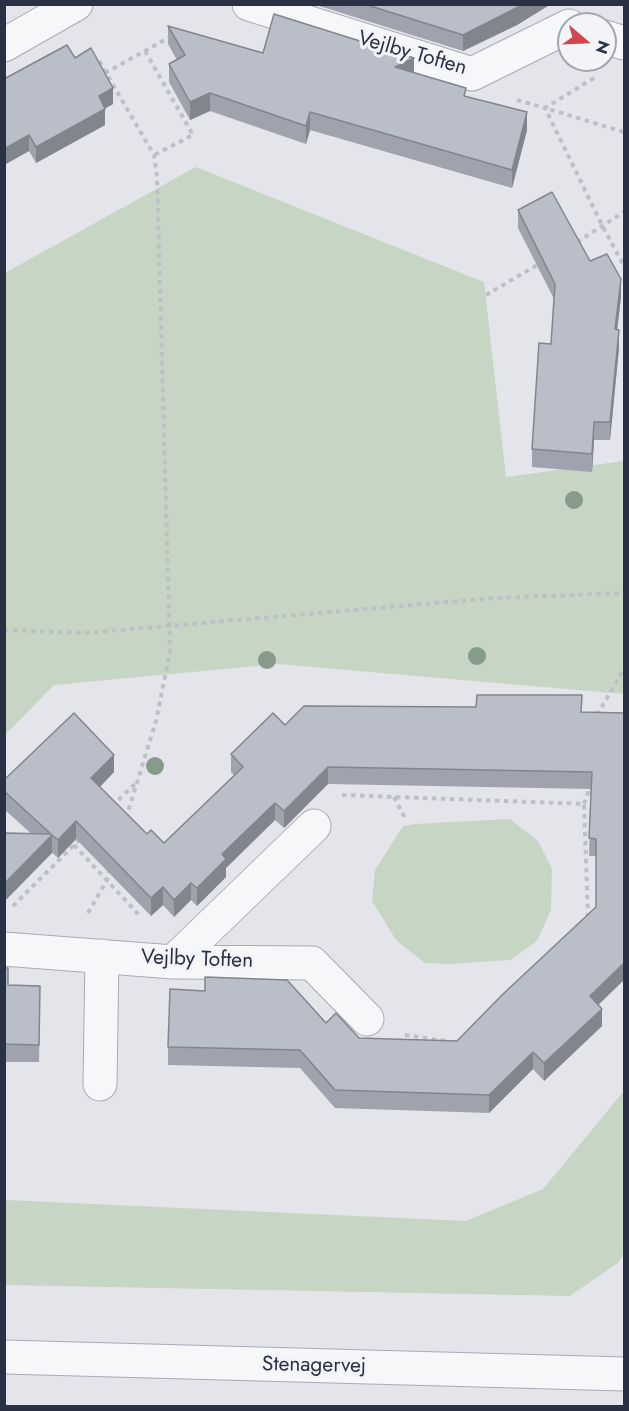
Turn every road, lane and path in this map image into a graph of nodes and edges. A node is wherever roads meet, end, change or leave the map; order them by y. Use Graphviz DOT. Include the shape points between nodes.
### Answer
graph roads {
  1 [pos="249,4"];
  2 [pos="71,7"];
  3 [pos="557,32"];
  4 [pos="175,34"];
  5 [pos="4,45"];
  6 [pos="145,51"];
  7 [pos="105,73"];
  8 [pos="472,74"];
  9 [pos="595,77"];
  10 [pos="545,108"];
  11 [pos="624,132"];
  12 [pos="154,155"];
  13 [pos="624,212"];
  14 [pos="603,227"];
  15 [pos="574,244"];
  16 [pos="544,261"];
  17 [pos="624,266"];
  18 [pos="486,295"];
  19 [pos="624,593"];
  20 [pos="168,627"];
  21 [pos="4,630"];
  22 [pos="624,669"];
  23 [pos="596,718"];
  24 [pos="592,774"];
  25 [pos="137,781"];
  26 [pos="394,796"];
  27 [pos="584,804"];
  28 [pos="106,813"];
  29 [pos="405,818"];
  30 [pos="124,825"];
  31 [pos="314,826"];
  32 [pos="90,829"];
  33 [pos="74,845"];
  34 [pos="113,858"];
  35 [pos="107,880"];
  36 [pos="12,907"];
  37 [pos="588,922"];
  38 [pos="147,924"];
  39 [pos="4,949"];
  40 [pos="66,952"];
  41 [pos="102,956"];
  42 [pos="173,962"];
  43 [pos="367,1019"];
  44 [pos="450,1042"];
  45 [pos="100,1084"];
  46 [pos="4,1357"];
  47 [pos="624,1374"];
  1 -- 8 [label="street, Vejlby Toften"];
  2 -- 5 [label="street"];
  2 -- 7 [label="path"];
  3 -- 8 [label="street, Vejlby Toften"];
  4 -- 6 [label="path"];
  6 -- 7 [label="path"];
  6 -- 12 [label="path" via="193,135"];
  7 -- 12 [label="path"];
  8 -- 10 [label="path" via="478,88"];
  9 -- 10 [label="path"];
  10 -- 11 [label="path"];
  10 -- 14 [label="path"];
  12 -- 20 [label="path"];
  13 -- 14 [label="path"];
  14 -- 15 [label="path"];
  14 -- 17 [label="path"];
  16 -- 18 [label="path"];
  19 -- 20 [label="path" via="494,598"];
  20 -- 21 [label="path" via="85,633"];
  20 -- 25 [label="path" via="170,652 156,721"];
  22 -- 23 [label="path"];
  24 -- 27 [label="path"];
  25 -- 28 [label="path"];
  25 -- 30 [label="path"];
  26 -- 27 [label="path"];
  26 -- 29 [label="path"];
  26 -- 31 [label="path" via="331,794 311,814"];
  27 -- 37 [label="path"];
  31 -- 42 [label="street"];
  32 -- 33 [label="path"];
  33 -- 35 [label="path"];
  33 -- 36 [label="path"];
  34 -- 35 [label="path"];
  35 -- 38 [label="path"];
  35 -- 40 [label="path"];
  39 -- 40 [label="street, Vejlby Toften"];
  40 -- 41 [label="street, Vejlby Toften"];
  41 -- 42 [label="street, Vejlby Toften"];
  41 -- 45 [label="street"];
  42 -- 43 [label="street, Vejlby Toften" via="312,963"];
  43 -- 44 [label="path" via="373,1030"];
  46 -- 47 [label="street, Stenagervej"];
}
